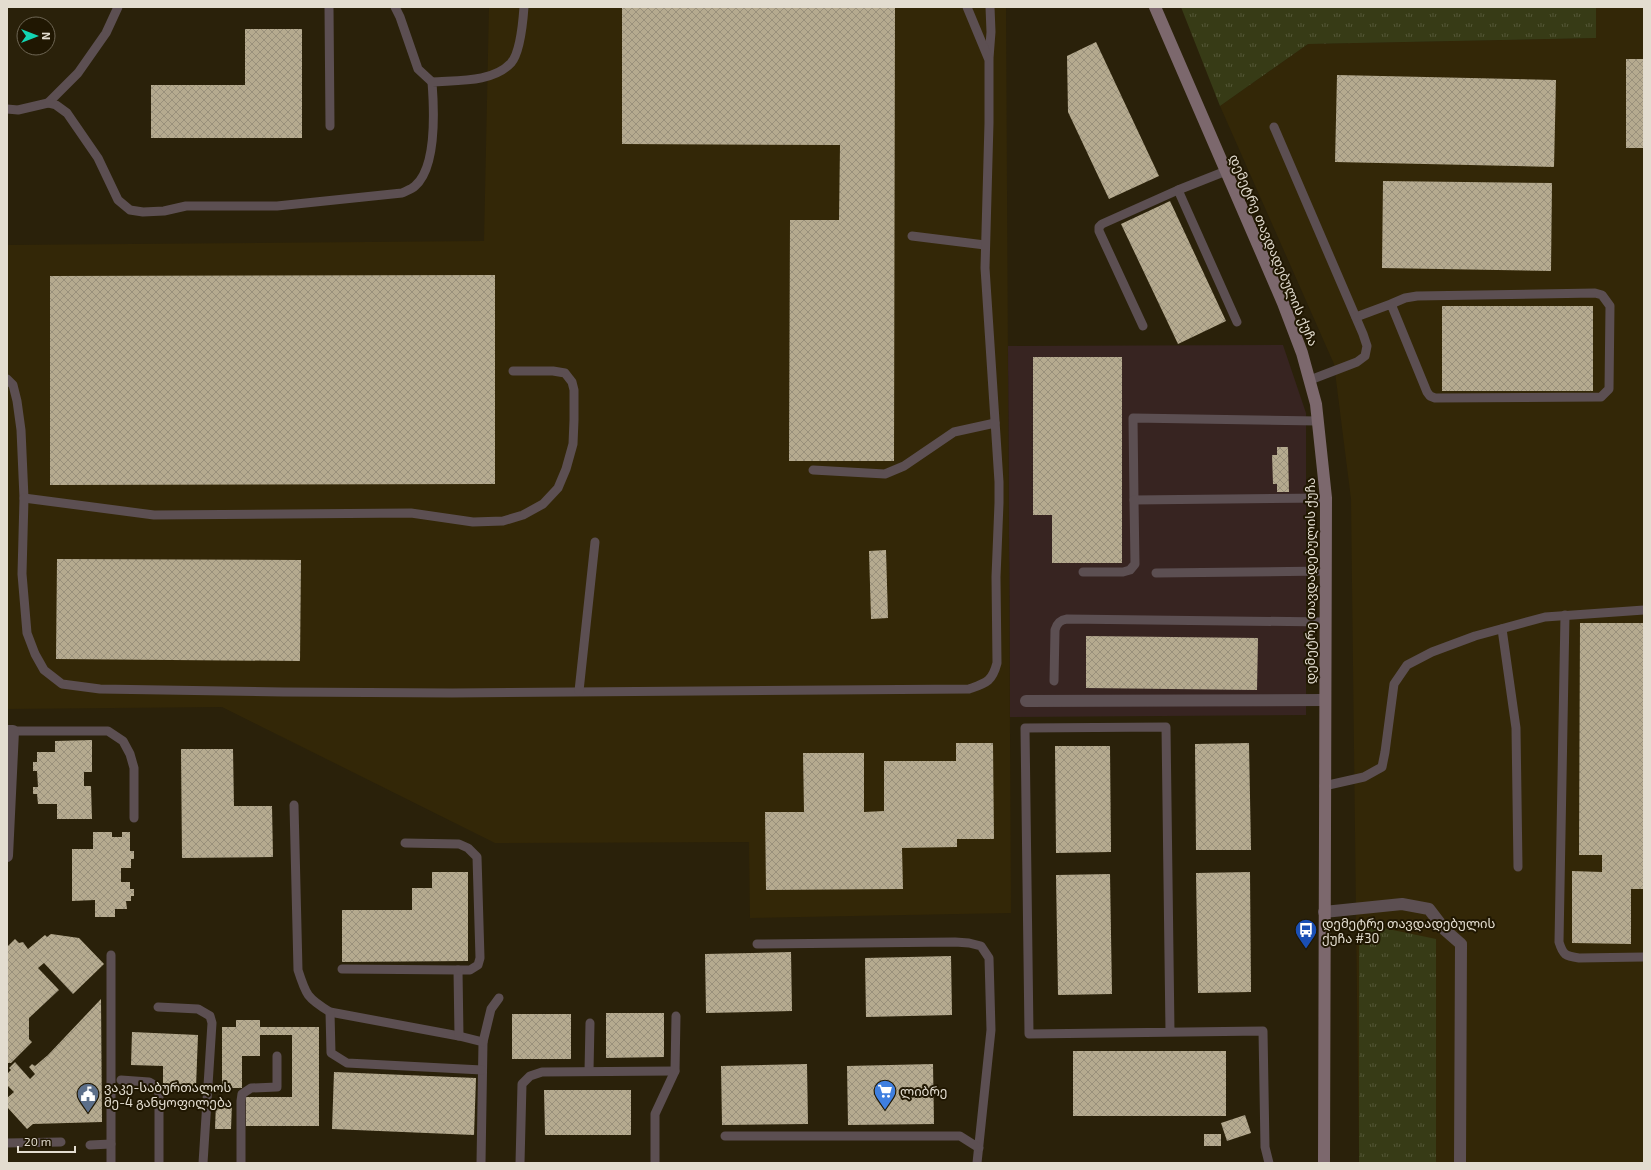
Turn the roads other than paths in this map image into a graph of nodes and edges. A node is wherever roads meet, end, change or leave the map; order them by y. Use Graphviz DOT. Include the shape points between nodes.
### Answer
graph roads {
  1 [pos="118,7"];
  2 [pos="329,7"];
  3 [pos="395,7"];
  4 [pos="524,7"];
  5 [pos="967,7"];
  6 [pos="990,7"];
  7 [pos="1155,7"];
  8 [pos="989,60"];
  9 [pos="432,82"];
  10 [pos="48,103"];
  11 [pos="7,109"];
  12 [pos="330,126"];
  13 [pos="1274,127"];
  14 [pos="1226,171"];
  15 [pos="1178,190"];
  16 [pos="912,236"];
  17 [pos="985,245"];
  18 [pos="1391,304"];
  19 [pos="1356,317"];
  20 [pos="1237,322"];
  21 [pos="1143,326"];
  22 [pos="513,371"];
  23 [pos="7,379"];
  24 [pos="1310,380"];
  25 [pos="1318,420"];
  26 [pos="995,423"];
  27 [pos="813,470"];
  28 [pos="24,498"];
  29 [pos="1326,498"];
  30 [pos="1134,500"];
  31 [pos="595,542"];
  32 [pos="1325,571"];
  33 [pos="1083,572"];
  34 [pos="1156,573"];
  35 [pos="1644,610"];
  36 [pos="1565,615"];
  37 [pos="1325,622"];
  38 [pos="1502,629"];
  39 [pos="1054,681"];
  40 [pos="579,691"];
  41 [pos="1325,700"];
  42 [pos="1026,701"];
  43 [pos="10,731"];
  44 [pos="1324,786"];
  45 [pos="294,805"];
  46 [pos="134,818"];
  47 [pos="7,839"];
  48 [pos="405,843"];
  49 [pos="7,856"];
  50 [pos="1518,867"];
  51 [pos="1324,912"];
  52 [pos="757,944"];
  53 [pos="111,955"];
  54 [pos="1644,957"];
  55 [pos="342,969"];
  56 [pos="458,970"];
  57 [pos="500,998"];
  58 [pos="158,1007"];
  59 [pos="330,1012"];
  60 [pos="676,1016"];
  61 [pos="590,1023"];
  62 [pos="1170,1032"];
  63 [pos="459,1036"];
  64 [pos="483,1042"];
  65 [pos="277,1056"];
  66 [pos="482,1070"];
  67 [pos="589,1071"];
  68 [pos="675,1071"];
  69 [pos="121,1080"];
  70 [pos="725,1136"];
  71 [pos="61,1142"];
  72 [pos="7,1144"];
  73 [pos="111,1144"];
  74 [pos="90,1145"];
  75 [pos="979,1148"];
  76 [pos="111,1163"];
  77 [pos="159,1163"];
  78 [pos="203,1163"];
  79 [pos="241,1163"];
  80 [pos="481,1163"];
  81 [pos="520,1163"];
  82 [pos="655,1163"];
  83 [pos="978,1163"];
  84 [pos="1269,1163"];
  85 [pos="1324,1163"];
  86 [pos="1460,1163"];
  1 -- 10 [label="lane" via="106,33 78,73"];
  2 -- 12 [label="lane"];
  3 -- 9 [label="lane" via="418,69"];
  4 -- 9 [label="lane" via="521,39 512,62 496,75"];
  5 -- 8 [label="lane"];
  6 -- 8 [label="lane"];
  7 -- 14 [label="main road, დემეტრე თავდადებულის ქუჩა"];
  8 -- 17 [label="lane"];
  9 -- 10 [label="lane" via="432,141 426,169 416,186 402,194 276,206 186,206 164,211 130,210 118,200 98,158 67,113"];
  10 -- 11 [label="lane" via="18,110"];
  13 -- 19 [label="lane"];
  14 -- 15 [label="lane"];
  14 -- 24 [label="main road, დემეტრე თავდადებულის ქუჩა" via="1283,302"];
  15 -- 20 [label="lane"];
  15 -- 21 [label="lane" via="1099,227"];
  16 -- 17 [label="lane"];
  17 -- 26 [label="lane"];
  18 -- 18 [label="lane" via="1427,392 1435,398 1601,397 1609,389 1610,306 1602,295 1595,293 1418,296"];
  18 -- 19 [label="lane"];
  19 -- 24 [label="lane" via="1367,346 1365,356 1357,362"];
  22 -- 28 [label="lane" via="565,373 574,390 573,444 558,488 543,504 523,515 503,521 473,522 412,513 154,515"];
  23 -- 28 [label="lane" via="13,385 17,401"];
  24 -- 25 [label="main road, დემეტრე თავდადებულის ქუჩა"];
  25 -- 29 [label="main road, დემეტრე თავდადებულის ქუჩა"];
  25 -- 30 [label="lane" via="1133,418"];
  26 -- 27 [label="lane" via="954,432 904,466 884,474"];
  26 -- 40 [label="lane" via="999,503 996,577 997,663 994,676 984,683 969,689"];
  28 -- 40 [label="lane" via="22,574 27,633 44,670 62,684 100,689 283,692"];
  29 -- 30 [label="lane"];
  29 -- 32 [label="main road, დემეტრე თავდადებულის ქუჩა"];
  30 -- 33 [label="lane" via="1135,564 1130,570 1123,572"];
  31 -- 40 [label="lane"];
  32 -- 34 [label="lane"];
  32 -- 37 [label="main road, დემეტრე თავდადებულის ქუჩა"];
  35 -- 36 [label="lane"];
  36 -- 38 [label="lane" via="1545,617"];
  36 -- 54 [label="lane" via="1559,942 1562,952 1579,958"];
  37 -- 39 [label="lane" via="1061,620 1054,630"];
  37 -- 41 [label="main road, დემეტრე თავდადებულის ქუჩა"];
  38 -- 44 [label="lane" via="1432,652 1407,666 1394,684 1382,767 1364,777"];
  38 -- 50 [label="lane" via="1516,728"];
  41 -- 42 [label="street"];
  41 -- 44 [label="main road, დემეტრე თავდადებულის ქუჩა"];
  43 -- 46 [label="lane" via="108,731 123,741 134,768"];
  43 -- 47 [label="street"];
  44 -- 51 [label="main road, დემეტრე თავდადებულის ქუჩა"];
  45 -- 59 [label="lane" via="298,970 305,993"];
  47 -- 49 [label="street"];
  48 -- 56 [label="lane" via="459,844 468,848 477,857 480,958 478,965 470,970"];
  51 -- 85 [label="main road, დემეტრე თავდადებულის ქუჩა"];
  51 -- 86 [label="street" via="1402,904 1428,909 1445,930 1461,944"];
  52 -- 75 [label="lane" via="955,942 981,946 989,958 991,1030"];
  53 -- 73 [label="lane"];
  55 -- 56 [label="lane"];
  56 -- 63 [label="lane"];
  57 -- 64 [label="lane" via="491,1009"];
  58 -- 78 [label="lane" via="198,1009 210,1016 212,1022"];
  59 -- 63 [label="lane"];
  59 -- 66 [label="lane" via="331,1053 347,1063"];
  60 -- 68 [label="lane"];
  61 -- 67 [label="lane"];
  62 -- 62 [label="lane" via="1166,727 1025,728 1029,1034"];
  62 -- 84 [label="lane" via="1263,1031 1264,1147"];
  63 -- 64 [label="lane"];
  64 -- 66 [label="lane"];
  65 -- 79 [label="lane" via="276,1087 251,1088 242,1094"];
  66 -- 80 [label="lane"];
  67 -- 68 [label="lane"];
  67 -- 81 [label="lane" via="542,1072 530,1076 522,1084"];
  68 -- 82 [label="lane" via="655,1114"];
  69 -- 77 [label="lane" via="149,1082 156,1086 159,1093"];
  70 -- 75 [label="lane" via="960,1136"];
  71 -- 72 [label="lane"];
  73 -- 74 [label="lane"];
  73 -- 76 [label="lane"];
  75 -- 83 [label="lane"];
}
